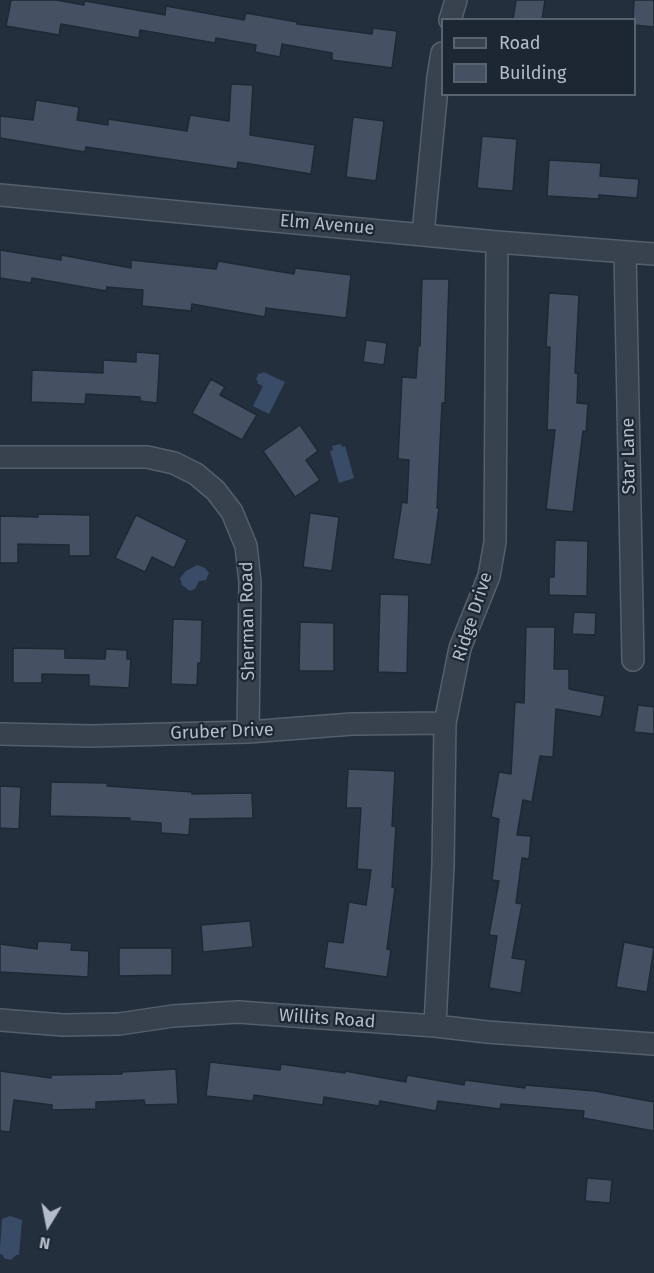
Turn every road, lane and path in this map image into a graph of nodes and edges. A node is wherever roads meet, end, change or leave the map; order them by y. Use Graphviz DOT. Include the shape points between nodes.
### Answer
graph roads {
  1 [pos="456,0"];
  2 [pos="451,18"];
  3 [pos="441,59"];
  4 [pos="0,195"];
  5 [pos="423,234"];
  6 [pos="497,242"];
  7 [pos="625,252"];
  8 [pos="654,254"];
  9 [pos="0,457"];
  10 [pos="633,660"];
  11 [pos="445,723"];
  12 [pos="248,732"];
  13 [pos="0,734"];
  14 [pos="0,1020"];
  15 [pos="435,1026"];
  16 [pos="654,1044"];
  1 -- 2 [label="street"];
  3 -- 5 [label="street"];
  4 -- 5 [label="street, Elm Avenue"];
  5 -- 6 [label="street, Elm Avenue"];
  6 -- 7 [label="street, Elm Avenue"];
  6 -- 11 [label="street, Ridge Drive" via="495,542 489,576 460,648"];
  7 -- 8 [label="street, Elm Avenue"];
  7 -- 10 [label="street, Star Lane"];
  9 -- 12 [label="street, Sherman Road" via="147,457 196,474 216,491 231,512 246,546 250,582"];
  11 -- 12 [label="street, Gruber Drive" via="352,724"];
  11 -- 15 [label="street, Ridge Drive"];
  12 -- 13 [label="street, Gruber Drive"];
  14 -- 15 [label="street, Willits Road" via="119,1024 238,1012"];
  15 -- 16 [label="street, Willits Road"];
}
